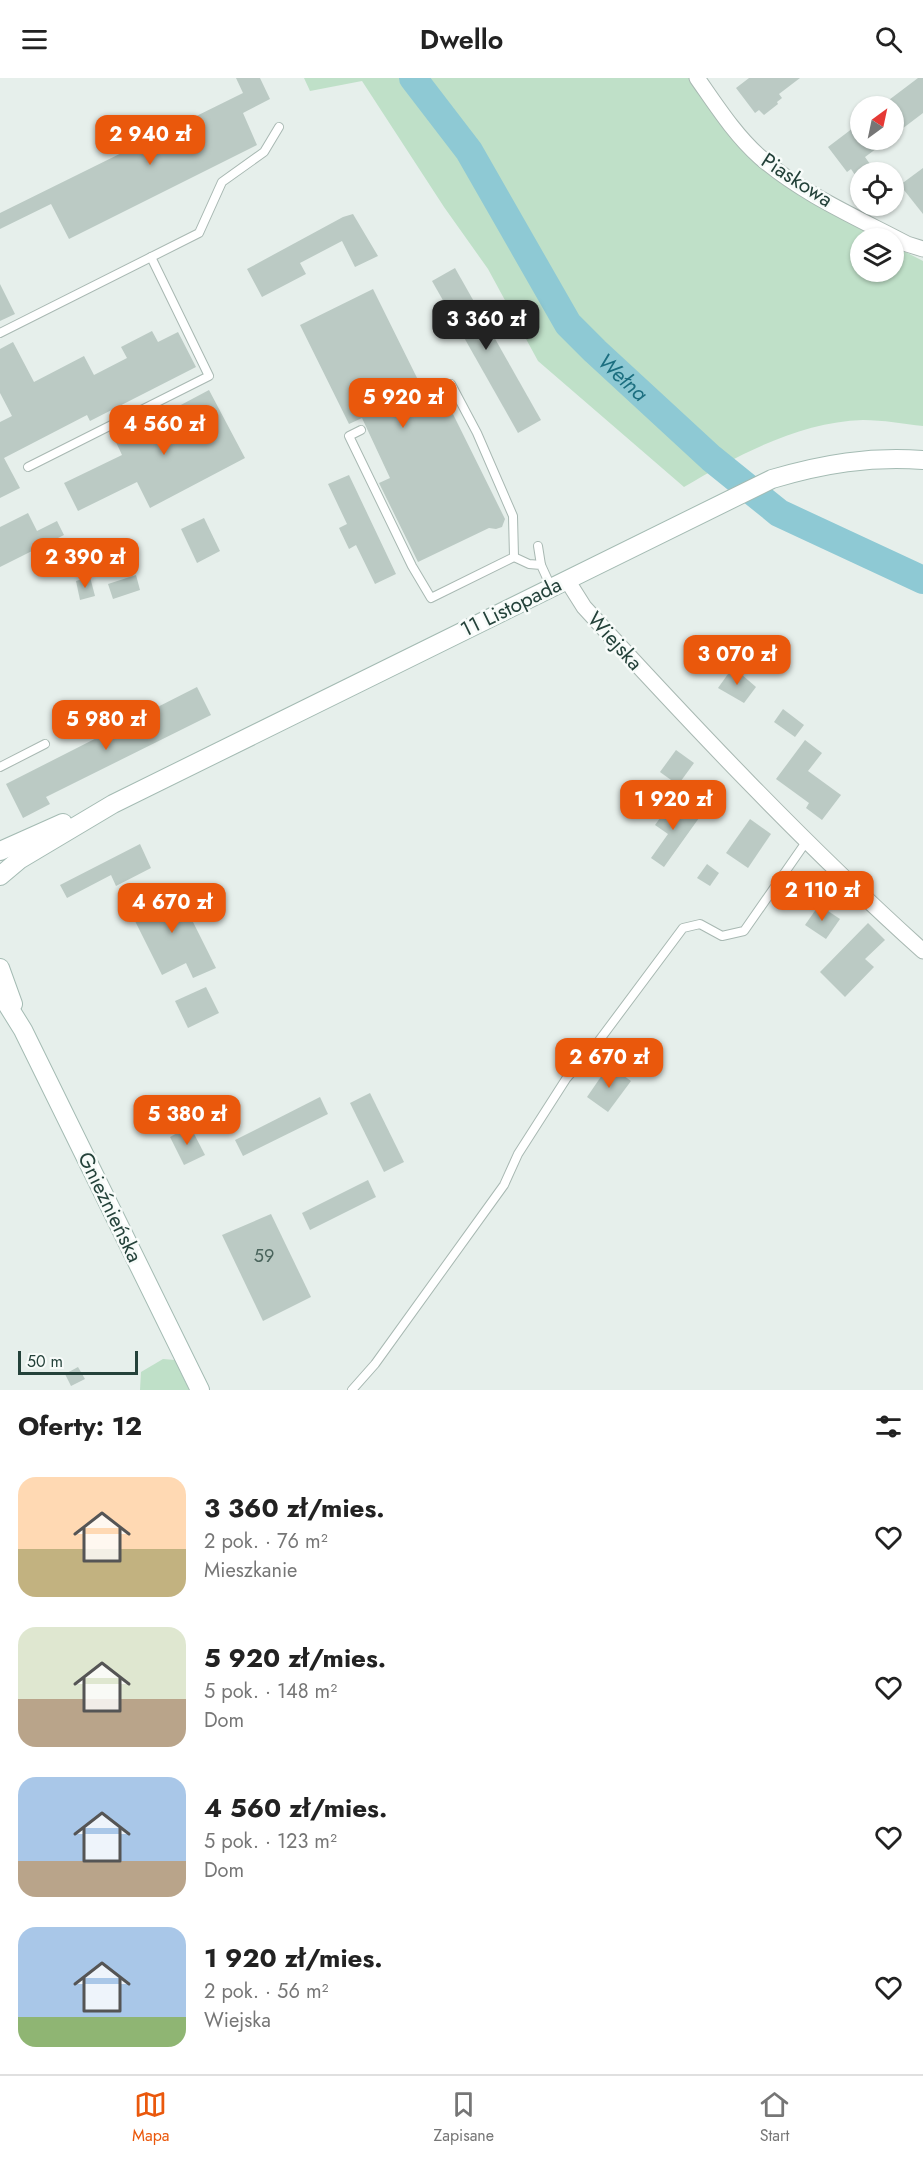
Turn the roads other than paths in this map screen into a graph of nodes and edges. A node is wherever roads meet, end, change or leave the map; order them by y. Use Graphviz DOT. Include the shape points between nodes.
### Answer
graph roads {
  1 [pos="697,78"];
  2 [pos="279,127"];
  3 [pos="923,249"];
  4 [pos="151,257"];
  5 [pos="0,333"];
  6 [pos="428,396"];
  7 [pos="361,430"];
  8 [pos="923,460"];
  9 [pos="28,467"];
  10 [pos="538,546"];
  11 [pos="514,557"];
  12 [pos="541,565"];
  13 [pos="559,584"];
  14 [pos="45,744"];
  15 [pos="0,767"];
  16 [pos="113,804"];
  17 [pos="806,842"];
  18 [pos="0,851"];
  19 [pos="0,876"];
  20 [pos="923,951"];
  21 [pos="0,968"];
  22 [pos="0,993"];
  23 [pos="19,1023"];
  24 [pos="201,1390"];
  25 [pos="352,1390"];
  1 -- 3 [label="street, Piaskowa" via="747,144 771,167 907,244"];
  2 -- 4 [label="lane" via="264,152 222,182 200,233"];
  4 -- 5 [label="lane"];
  4 -- 9 [label="lane" via="209,376"];
  6 -- 11 [label="lane" via="452,384 513,516"];
  7 -- 11 [label="lane" via="349,436 431,598"];
  8 -- 13 [label="main road, 11 Listopada" via="836,462 772,480"];
  10 -- 12 [label="lane"];
  11 -- 12 [label="lane"];
  12 -- 13 [label="lane"];
  13 -- 16 [label="main road, 11 Listopada"];
  13 -- 17 [label="street, Wiejska"];
  14 -- 15 [label="lane"];
  16 -- 18 [label="main road, 11 Listopada"];
  16 -- 19 [label="main road, 11 Listopada" via="19,860"];
  17 -- 20 [label="street, Wiejska"];
  17 -- 25 [label="lane" via="744,931 722,936 699,924 683,928 566,1080 518,1154 504,1185"];
  21 -- 23 [label="main road, Gnieźnieńska"];
  22 -- 23 [label="main road, Gnieźnieńska"];
  23 -- 24 [label="main road, Gnieźnieńska"];
}
